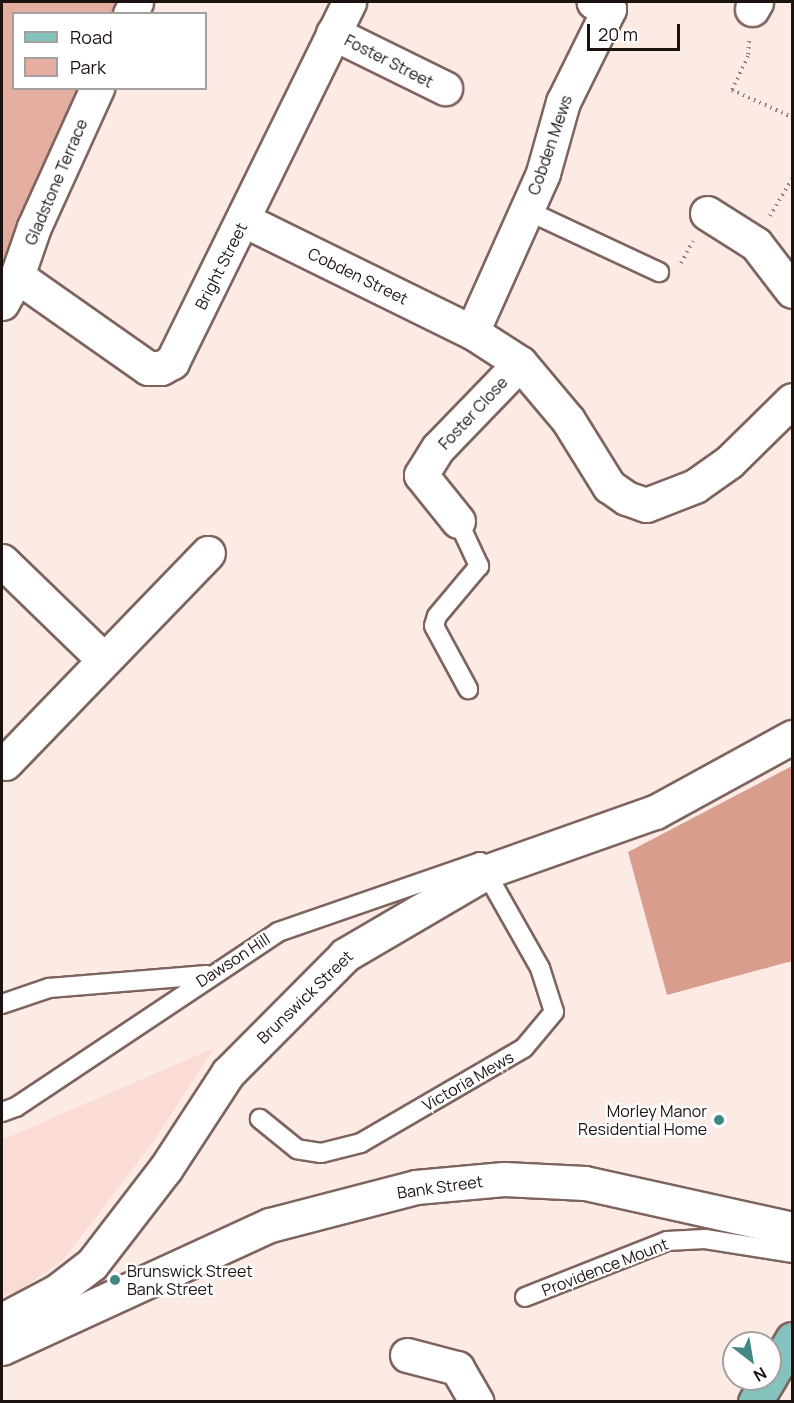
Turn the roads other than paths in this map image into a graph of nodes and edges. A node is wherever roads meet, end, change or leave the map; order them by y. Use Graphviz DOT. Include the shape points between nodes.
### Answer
graph roads {
  1 [pos="349,2"];
  2 [pos="594,2"];
  3 [pos="333,33"];
  4 [pos="445,88"];
  5 [pos="95,90"];
  6 [pos="526,210"];
  7 [pos="707,213"];
  8 [pos="244,220"];
  9 [pos="659,272"];
  10 [pos="9,289"];
  11 [pos="792,291"];
  12 [pos="472,332"];
  13 [pos="520,363"];
  14 [pos="792,400"];
  15 [pos="458,521"];
  16 [pos="208,552"];
  17 [pos="2,561"];
  18 [pos="104,660"];
  19 [pos="468,690"];
  20 [pos="792,737"];
  21 [pos="5,763"];
  22 [pos="488,871"];
  23 [pos="208,975"];
  24 [pos="2,1004"];
  25 [pos="2,1112"];
  26 [pos="260,1119"];
  27 [pos="792,1229"];
  28 [pos="792,1253"];
  29 [pos="525,1297"];
  30 [pos="64,1305"];
  31 [pos="2,1320"];
  32 [pos="792,1339"];
  33 [pos="2,1348"];
  34 [pos="407,1355"];
  35 [pos="782,1356"];
  36 [pos="477,1401"];
  1 -- 3 [label="street, Bright Street"];
  2 -- 6 [label="street, Cobden Mews" via="609,9 563,102 543,173"];
  3 -- 4 [label="street, Foster Street"];
  3 -- 8 [label="street, Bright Street"];
  5 -- 10 [label="street, Gladstone Terrace"];
  6 -- 9 [label="lane"];
  6 -- 12 [label="street, Cobden Mews"];
  7 -- 11 [label="street" via="756,244"];
  8 -- 10 [label="street, Bright Street" via="172,362 161,369 148,368"];
  8 -- 12 [label="street, Cobden Street"];
  12 -- 13 [label="street, Cobden Street"];
  13 -- 14 [label="street, Cobden Street" via="568,420 609,486 646,505 695,486 729,462"];
  13 -- 15 [label="street, Foster Close" via="438,448 421,475"];
  15 -- 19 [label="lane" via="479,566 437,616 434,626"];
  16 -- 18 [label="street"];
  17 -- 18 [label="street"];
  18 -- 21 [label="street"];
  20 -- 22 [label="street, Brunswick Street" via="655,812"];
  22 -- 23 [label="lane, Dawson Hill" via="480,862 278,932"];
  22 -- 26 [label="lane, Victoria Mews" via="540,968 554,1012 524,1048 361,1143 321,1153 297,1149"];
  22 -- 30 [label="street, Brunswick Street" via="345,955 289,1009 228,1073"];
  23 -- 24 [label="lane" via="50,988"];
  23 -- 25 [label="lane, Dawson Hill" via="16,1107"];
  27 -- 30 [label="street, Bank Street" via="585,1183 504,1179 416,1187 270,1225"];
  28 -- 29 [label="lane, Providence Mount" via="705,1239 667,1241"];
  30 -- 31 [label="street, Brunswick Street"];
  30 -- 33 [label="street, Bank Street"];
  32 -- 35 [label="main road"];
  34 -- 36 [label="street" via="457,1368"];
}
